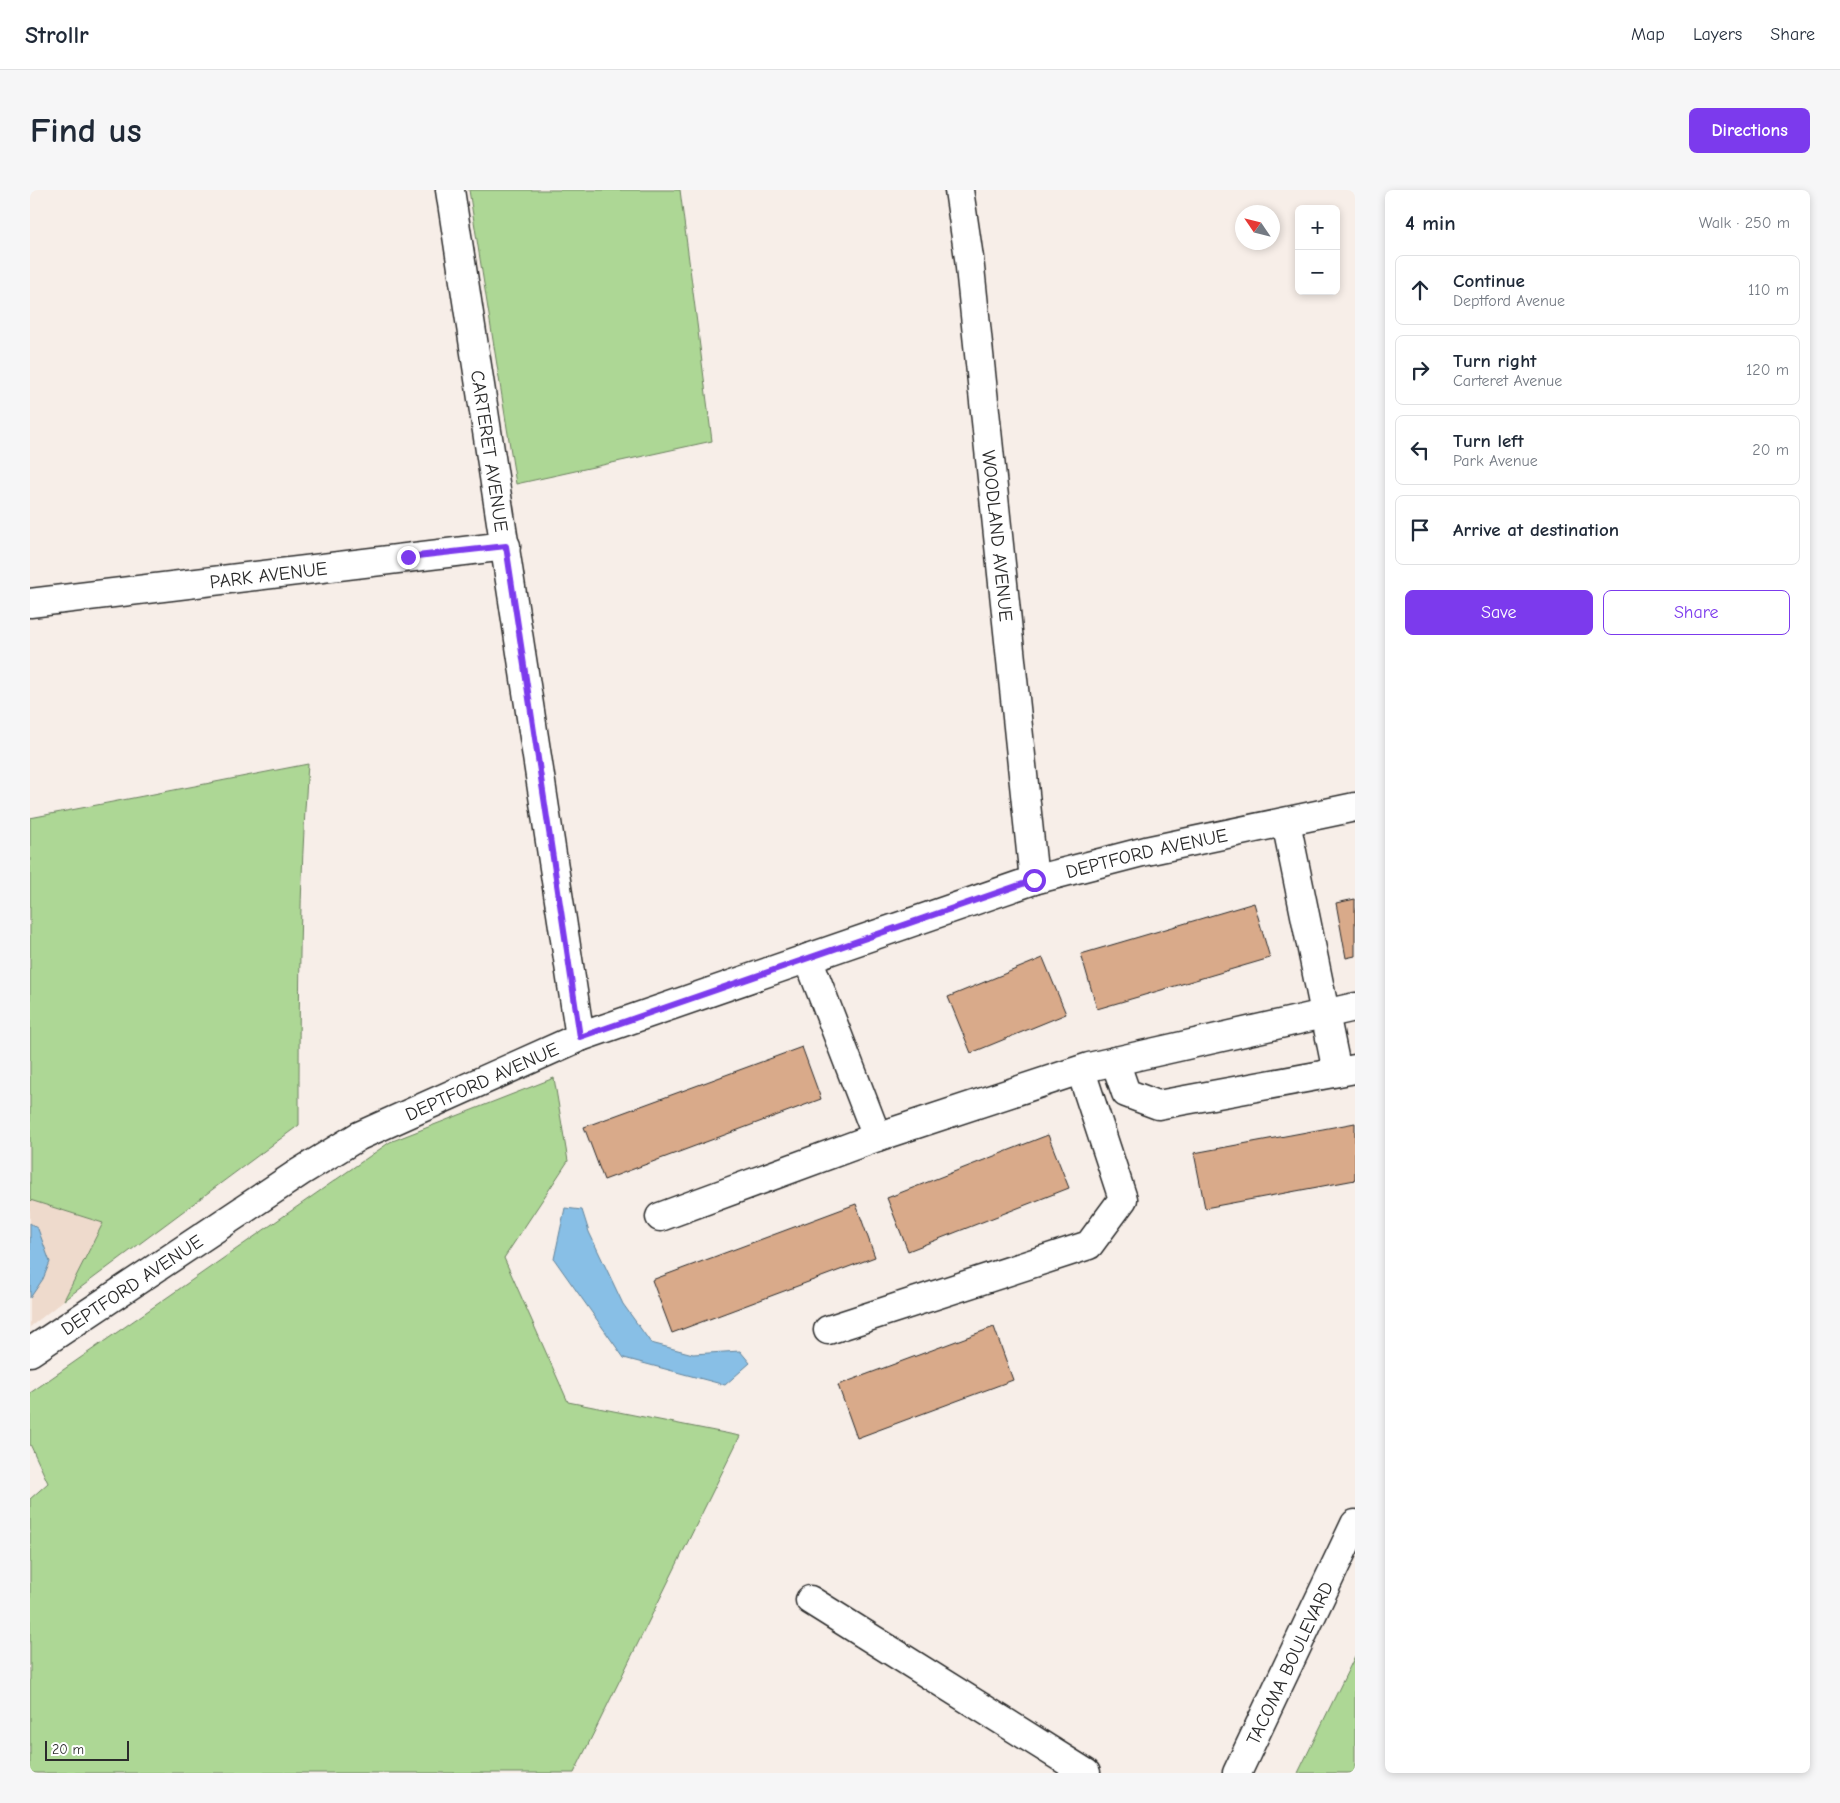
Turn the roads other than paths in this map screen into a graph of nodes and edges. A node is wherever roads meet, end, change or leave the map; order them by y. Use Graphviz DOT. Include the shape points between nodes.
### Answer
graph roads {
  1 [pos="450,190"];
  2 [pos="959,190"];
  3 [pos="506,546"];
  4 [pos="30,603"];
  5 [pos="1355,808"];
  6 [pos="1286,822"];
  7 [pos="1034,880"];
  8 [pos="808,958"];
  9 [pos="1355,1007"];
  10 [pos="1325,1013"];
  11 [pos="580,1037"];
  12 [pos="1115,1060"];
  13 [pos="1346,1070"];
  14 [pos="1081,1071"];
  15 [pos="877,1137"];
  16 [pos="660,1217"];
  17 [pos="828,1330"];
  18 [pos="30,1352"];
  19 [pos="1355,1524"];
  20 [pos="810,1600"];
  21 [pos="1086,1773"];
  22 [pos="1237,1773"];
  1 -- 3 [label="street, CARTERET AVENUE"];
  2 -- 7 [label="street, WOODLAND AVENUE" via="970,268"];
  3 -- 4 [label="street, PARK AVENUE"];
  3 -- 11 [label="street, CARTERET AVENUE"];
  5 -- 6 [label="street, DEPTFORD AVENUE"];
  6 -- 7 [label="street, DEPTFORD AVENUE" via="1146,851"];
  6 -- 10 [label="street"];
  7 -- 8 [label="street, DEPTFORD AVENUE"];
  8 -- 11 [label="street, DEPTFORD AVENUE"];
  8 -- 15 [label="street"];
  9 -- 10 [label="street"];
  10 -- 12 [label="street"];
  10 -- 13 [label="street"];
  11 -- 18 [label="street, DEPTFORD AVENUE" via="359,1136"];
  12 -- 13 [label="street" via="1126,1093 1158,1105"];
  12 -- 14 [label="street"];
  14 -- 15 [label="street"];
  14 -- 17 [label="street" via="1123,1199 1089,1245"];
  15 -- 16 [label="street"];
  19 -- 22 [label="street, TACOMA BOULEVARD"];
  20 -- 21 [label="street"];
}
